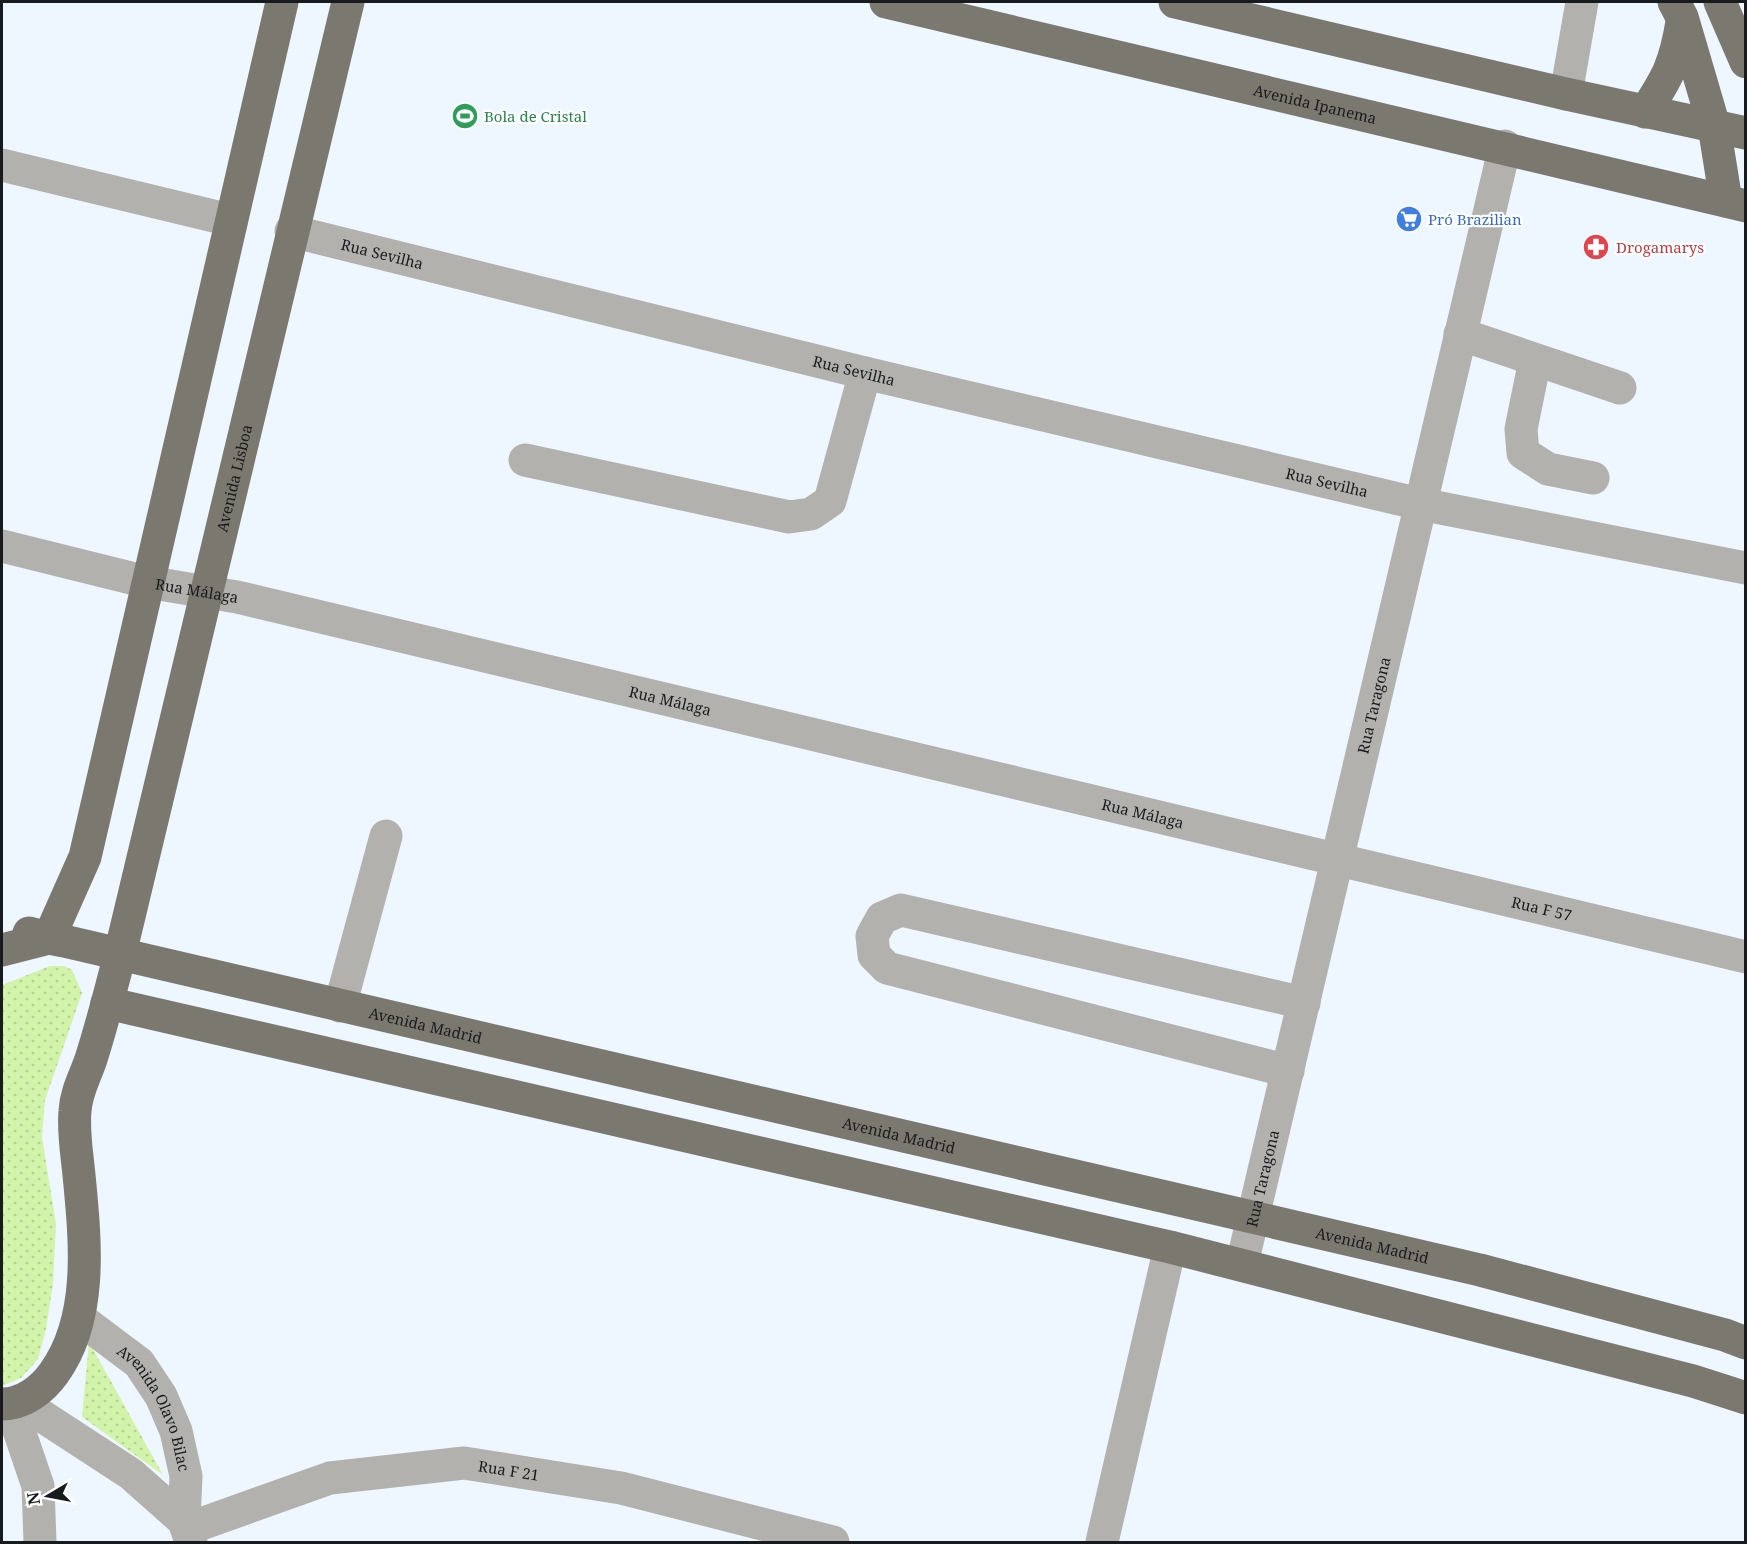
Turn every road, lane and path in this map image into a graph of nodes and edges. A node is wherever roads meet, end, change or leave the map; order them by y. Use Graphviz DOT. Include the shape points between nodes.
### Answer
graph roads {
  1 [pos="282,2"];
  2 [pos="348,2"];
  3 [pos="886,2"];
  4 [pos="1175,2"];
  5 [pos="1582,2"];
  6 [pos="1720,2"];
  7 [pos="1678,9"];
  8 [pos="1746,62"];
  9 [pos="1566,94"];
  10 [pos="1645,112"];
  11 [pos="1730,130"];
  12 [pos="1505,146"];
  13 [pos="2,165"];
  14 [pos="1739,199"];
  15 [pos="230,220"];
  16 [pos="291,231"];
  17 [pos="1460,334"];
  18 [pos="1535,360"];
  19 [pos="865,373"];
  20 [pos="1620,388"];
  21 [pos="525,460"];
  22 [pos="1593,477"];
  23 [pos="1420,504"];
  24 [pos="2,546"];
  25 [pos="1746,568"];
  26 [pos="147,582"];
  27 [pos="207,590"];
  28 [pos="386,836"];
  29 [pos="1338,859"];
  30 [pos="2,927"];
  31 [pos="49,938"];
  32 [pos="2,950"];
  33 [pos="120,954"];
  34 [pos="1746,957"];
  35 [pos="1304,1002"];
  36 [pos="107,1004"];
  37 [pos="340,1006"];
  38 [pos="1288,1071"];
  39 [pos="1252,1219"];
  40 [pos="1170,1247"];
  41 [pos="1242,1264"];
  42 [pos="79,1318"];
  43 [pos="1746,1343"];
  44 [pos="1746,1398"];
  45 [pos="10,1403"];
  46 [pos="187,1531"];
  47 [pos="40,1542"];
  48 [pos="833,1542"];
  49 [pos="1102,1542"];
  1 -- 15 [label="main road"];
  2 -- 16 [label="main road, Avenida Lisboa"];
  3 -- 12 [label="main road, Avenida Ipanema"];
  4 -- 9 [label="main road"];
  5 -- 9 [label="street"];
  6 -- 8 [label="main road"];
  7 -- 10 [label="main road" via="1676,58 1670,75"];
  7 -- 11 [label="main road"];
  9 -- 10 [label="main road"];
  10 -- 11 [label="main road"];
  11 -- 14 [label="main road"];
  12 -- 14 [label="main road, Avenida Ipanema"];
  12 -- 17 [label="street, Rua Taragona"];
  13 -- 15 [label="street"];
  15 -- 26 [label="main road"];
  16 -- 19 [label="street, Rua Sevilha"];
  16 -- 27 [label="main road, Avenida Lisboa"];
  17 -- 18 [label="street"];
  17 -- 23 [label="street, Rua Taragona"];
  18 -- 20 [label="street"];
  18 -- 22 [label="street" via="1521,429 1523,453 1548,469"];
  19 -- 21 [label="street" via="830,501 811,514 789,517"];
  19 -- 23 [label="street, Rua Sevilha"];
  23 -- 25 [label="street"];
  23 -- 29 [label="street, Rua Taragona"];
  24 -- 26 [label="street, Rua Málaga"];
  26 -- 27 [label="street, Rua Málaga"];
  26 -- 31 [label="main road" via="85,857"];
  27 -- 29 [label="street, Rua Málaga"];
  27 -- 33 [label="main road, Avenida Lisboa"];
  28 -- 37 [label="street"];
  29 -- 34 [label="street, Rua F 57"];
  29 -- 35 [label="street, Rua Taragona"];
  30 -- 31 [label="main road, Avenida Madrid"];
  31 -- 32 [label="main road, Avenida Madrid"];
  31 -- 33 [label="main road, Avenida Madrid"];
  33 -- 36 [label="main road, Avenida Lisboa"];
  33 -- 37 [label="main road, Avenida Madrid"];
  35 -- 38 [label="street, Rua Taragona"];
  35 -- 38 [label="street" via="901,910 882,918 872,936 874,955 888,968"];
  36 -- 40 [label="main road"];
  36 -- 42 [label="main road, Avenida Lisboa" via="75,1112 83,1215"];
  37 -- 39 [label="main road, Avenida Madrid"];
  38 -- 39 [label="street, Rua Taragona"];
  39 -- 41 [label="street, Rua Taragona"];
  39 -- 43 [label="main road, Avenida Madrid" via="1480,1270"];
  40 -- 41 [label="main road"];
  40 -- 49 [label="street"];
  41 -- 44 [label="main road" via="1694,1381"];
  42 -- 45 [label="main road, Avenida Lisboa" via="62,1363 48,1382"];
  42 -- 46 [label="street, Avenida Olavo Bilac" via="139,1363 161,1396 176,1431 186,1476"];
  45 -- 46 [label="street" via="131,1474"];
  45 -- 47 [label="street" via="38,1486"];
  46 -- 48 [label="street, Rua F 21" via="330,1478 464,1463 621,1488"];
}
